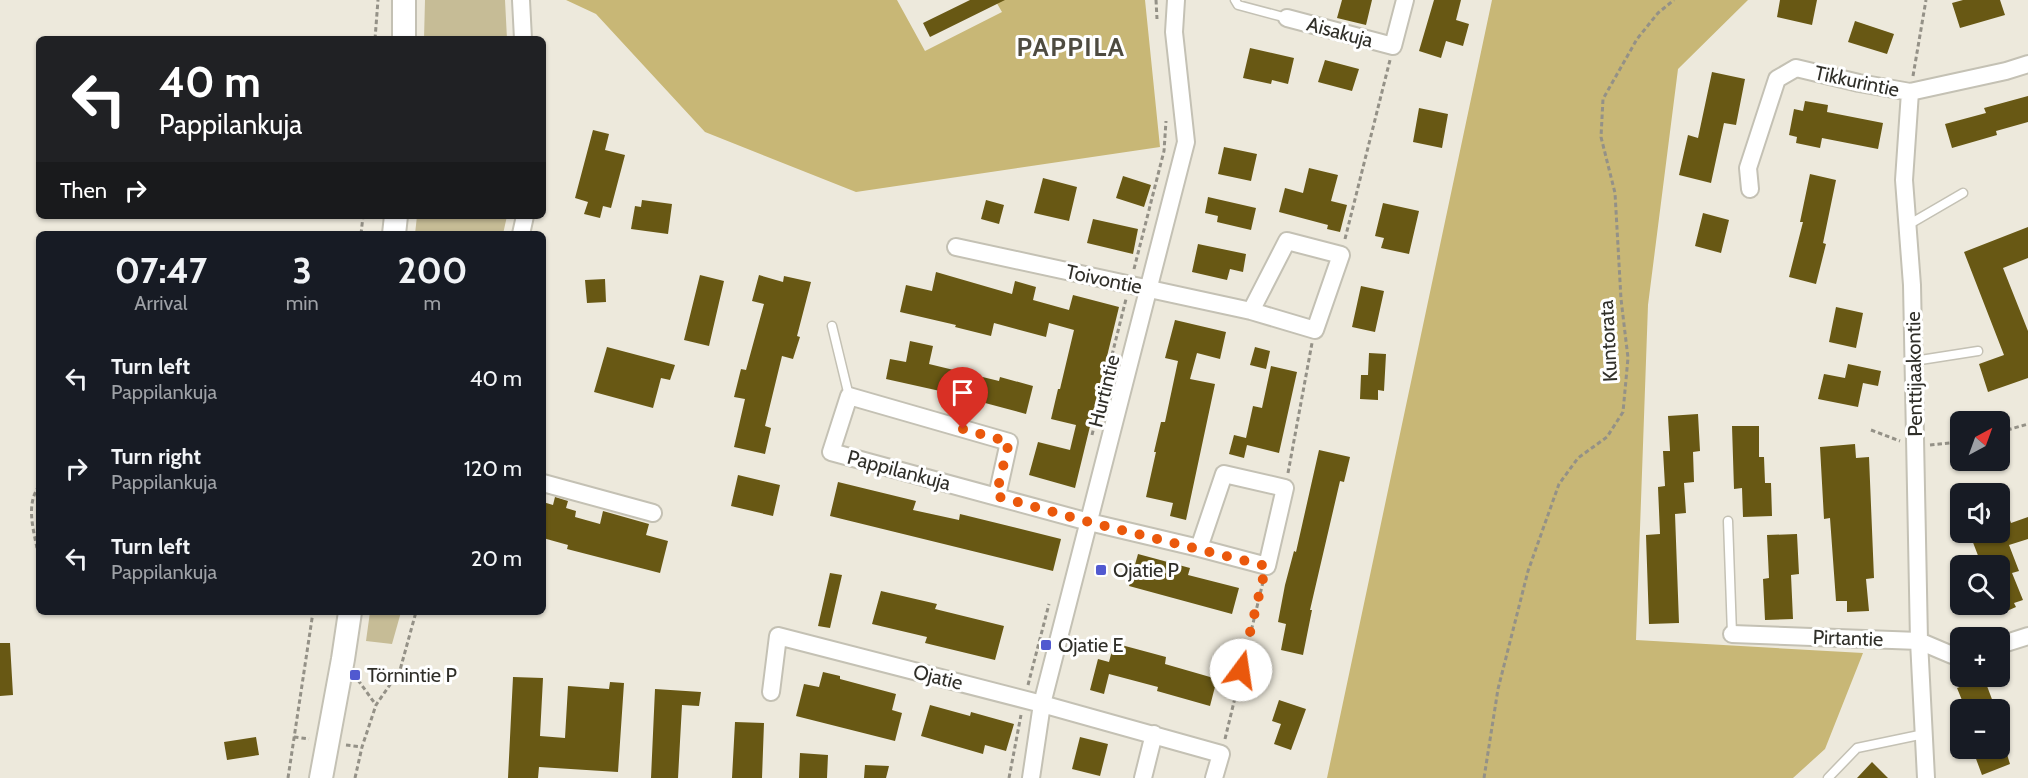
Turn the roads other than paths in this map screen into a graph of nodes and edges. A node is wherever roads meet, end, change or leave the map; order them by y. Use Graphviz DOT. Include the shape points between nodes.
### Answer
graph roads {
  1 [pos="404,0"];
  2 [pos="521,0"];
  3 [pos="1176,0"];
  4 [pos="1235,0"];
  5 [pos="1405,0"];
  6 [pos="1287,18"];
  7 [pos="404,36"];
  8 [pos="523,36"];
  9 [pos="2028,64"];
  10 [pos="1911,92"];
  11 [pos="1750,189"];
  12 [pos="1963,193"];
  13 [pos="1908,226"];
  14 [pos="956,247"];
  15 [pos="1148,288"];
  16 [pos="1251,312"];
  17 [pos="832,326"];
  18 [pos="1978,351"];
  19 [pos="1914,361"];
  20 [pos="849,396"];
  21 [pos="546,484"];
  22 [pos="996,496"];
  23 [pos="653,513"];
  24 [pos="1089,522"];
  25 [pos="1728,522"];
  26 [pos="1199,548"];
  27 [pos="350,615"];
  28 [pos="1732,634"];
  29 [pos="2028,636"];
  30 [pos="1920,641"];
  31 [pos="2010,642"];
  32 [pos="1950,654"];
  33 [pos="771,692"];
  34 [pos="1042,704"];
  35 [pos="1154,734"];
  36 [pos="1924,734"];
  37 [pos="321,778"];
  38 [pos="1031,778"];
  39 [pos="1143,778"];
  40 [pos="1214,778"];
  41 [pos="1828,778"];
  42 [pos="1926,778"];
  1 -- 7 [label="main road"];
  2 -- 8 [label="street"];
  3 -- 15 [label="street, Hurtintie" via="1174,32 1186,142"];
  4 -- 6 [label="lane" via="1238,5"];
  5 -- 6 [label="street, Aisakuja" via="1393,46"];
  9 -- 10 [label="street"];
  10 -- 11 [label="street, Tikkurintie" via="1796,68 1777,80 1748,168"];
  10 -- 13 [label="street, Penttijaakontie" via="1904,180"];
  12 -- 13 [label="lane"];
  13 -- 19 [label="street, Penttijaakontie"];
  14 -- 15 [label="street, Toivontie"];
  15 -- 16 [label="street, Toivontie"];
  15 -- 24 [label="street, Hurtintie"];
  16 -- 16 [label="street, Toivontie" via="1287,241 1341,255 1315,330"];
  17 -- 20 [label="lane"];
  18 -- 19 [label="lane"];
  19 -- 30 [label="street, Penttijaakontie"];
  20 -- 22 [label="street" via="1009,442"];
  20 -- 22 [label="street, Pappilankuja" via="831,452"];
  21 -- 23 [label="street"];
  22 -- 24 [label="street, Pappilankuja"];
  24 -- 26 [label="street, Pappilankuja"];
  24 -- 34 [label="street, Hurtintie"];
  25 -- 28 [label="lane"];
  26 -- 26 [label="street, Pappilankuja" via="1224,474 1285,488 1266,566"];
  27 -- 37 [label="main road"];
  28 -- 30 [label="street, Pirtantie"];
  29 -- 31 [label="street"];
  30 -- 32 [label="street, Pirtantie"];
  30 -- 36 [label="street, Penttijaakontie"];
  33 -- 34 [label="street, Ojatie" via="778,636"];
  34 -- 35 [label="street, Ojatie"];
  34 -- 38 [label="street, Hurtintie"];
  35 -- 39 [label="street"];
  35 -- 40 [label="street, Ojatie" via="1221,754"];
  36 -- 41 [label="lane" via="1857,748"];
  36 -- 42 [label="street, Penttijaakontie"];
}
